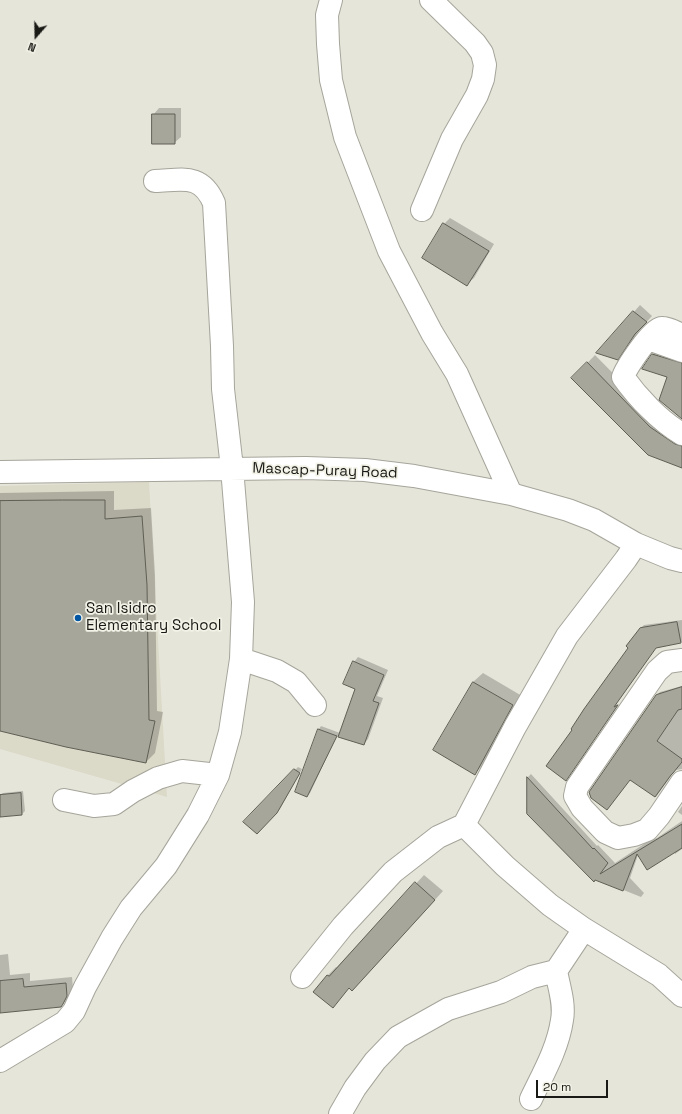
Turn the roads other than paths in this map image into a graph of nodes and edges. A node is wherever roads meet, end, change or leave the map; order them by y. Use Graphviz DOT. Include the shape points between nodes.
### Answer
graph roads {
  1 [pos="331,0"];
  2 [pos="431,0"];
  3 [pos="155,181"];
  4 [pos="422,210"];
  5 [pos="682,335"];
  6 [pos="648,339"];
  7 [pos="682,351"];
  8 [pos="682,434"];
  9 [pos="232,468"];
  10 [pos="0,472"];
  11 [pos="511,494"];
  12 [pos="636,544"];
  13 [pos="682,561"];
  14 [pos="240,659"];
  15 [pos="682,660"];
  16 [pos="315,705"];
  17 [pos="218,776"];
  18 [pos="682,782"];
  19 [pos="64,800"];
  20 [pos="464,824"];
  21 [pos="584,930"];
  22 [pos="556,971"];
  23 [pos="302,977"];
  24 [pos="680,992"];
  25 [pos="0,1061"];
  26 [pos="531,1099"];
  27 [pos="340,1114"];
  1 -- 11 [label="street" via="327,14 331,80 345,137 389,251 432,333 457,374"];
  2 -- 4 [label="street" via="475,43 482,53 485,65 477,95 452,139"];
  3 -- 9 [label="street" via="189,180 201,184 214,203 222,389"];
  5 -- 6 [label="street" via="661,328"];
  6 -- 7 [label="street"];
  6 -- 8 [label="street" via="625,370 623,377 667,425"];
  9 -- 10 [label="street, Mascap-Puray Road"];
  9 -- 11 [label="street, Mascap-Puray Road" via="365,470 414,476"];
  9 -- 14 [label="street" via="243,602"];
  11 -- 12 [label="street, Mascap-Puray Road" via="594,520"];
  12 -- 13 [label="street, Mascap-Puray Road"];
  12 -- 20 [label="street" via="567,636"];
  14 -- 16 [label="street" via="277,671 296,682"];
  14 -- 17 [label="street" via="230,732"];
  15 -- 18 [label="street" via="667,662 657,671 577,787 575,796 582,808 605,832 618,838 647,830"];
  17 -- 19 [label="street" via="182,771 170,774 139,787 114,804 94,806"];
  17 -- 25 [label="street" via="198,815 166,866 131,908 112,938 74,1011 65,1022"];
  20 -- 21 [label="street" via="505,866"];
  20 -- 23 [label="street" via="438,837 393,872 343,926"];
  21 -- 22 [label="street"];
  21 -- 24 [label="street" via="659,975"];
  22 -- 26 [label="street" via="562,995 563,1019 554,1051"];
  22 -- 27 [label="street" via="532,977 501,992 448,1009 398,1037 367,1071"];
}
